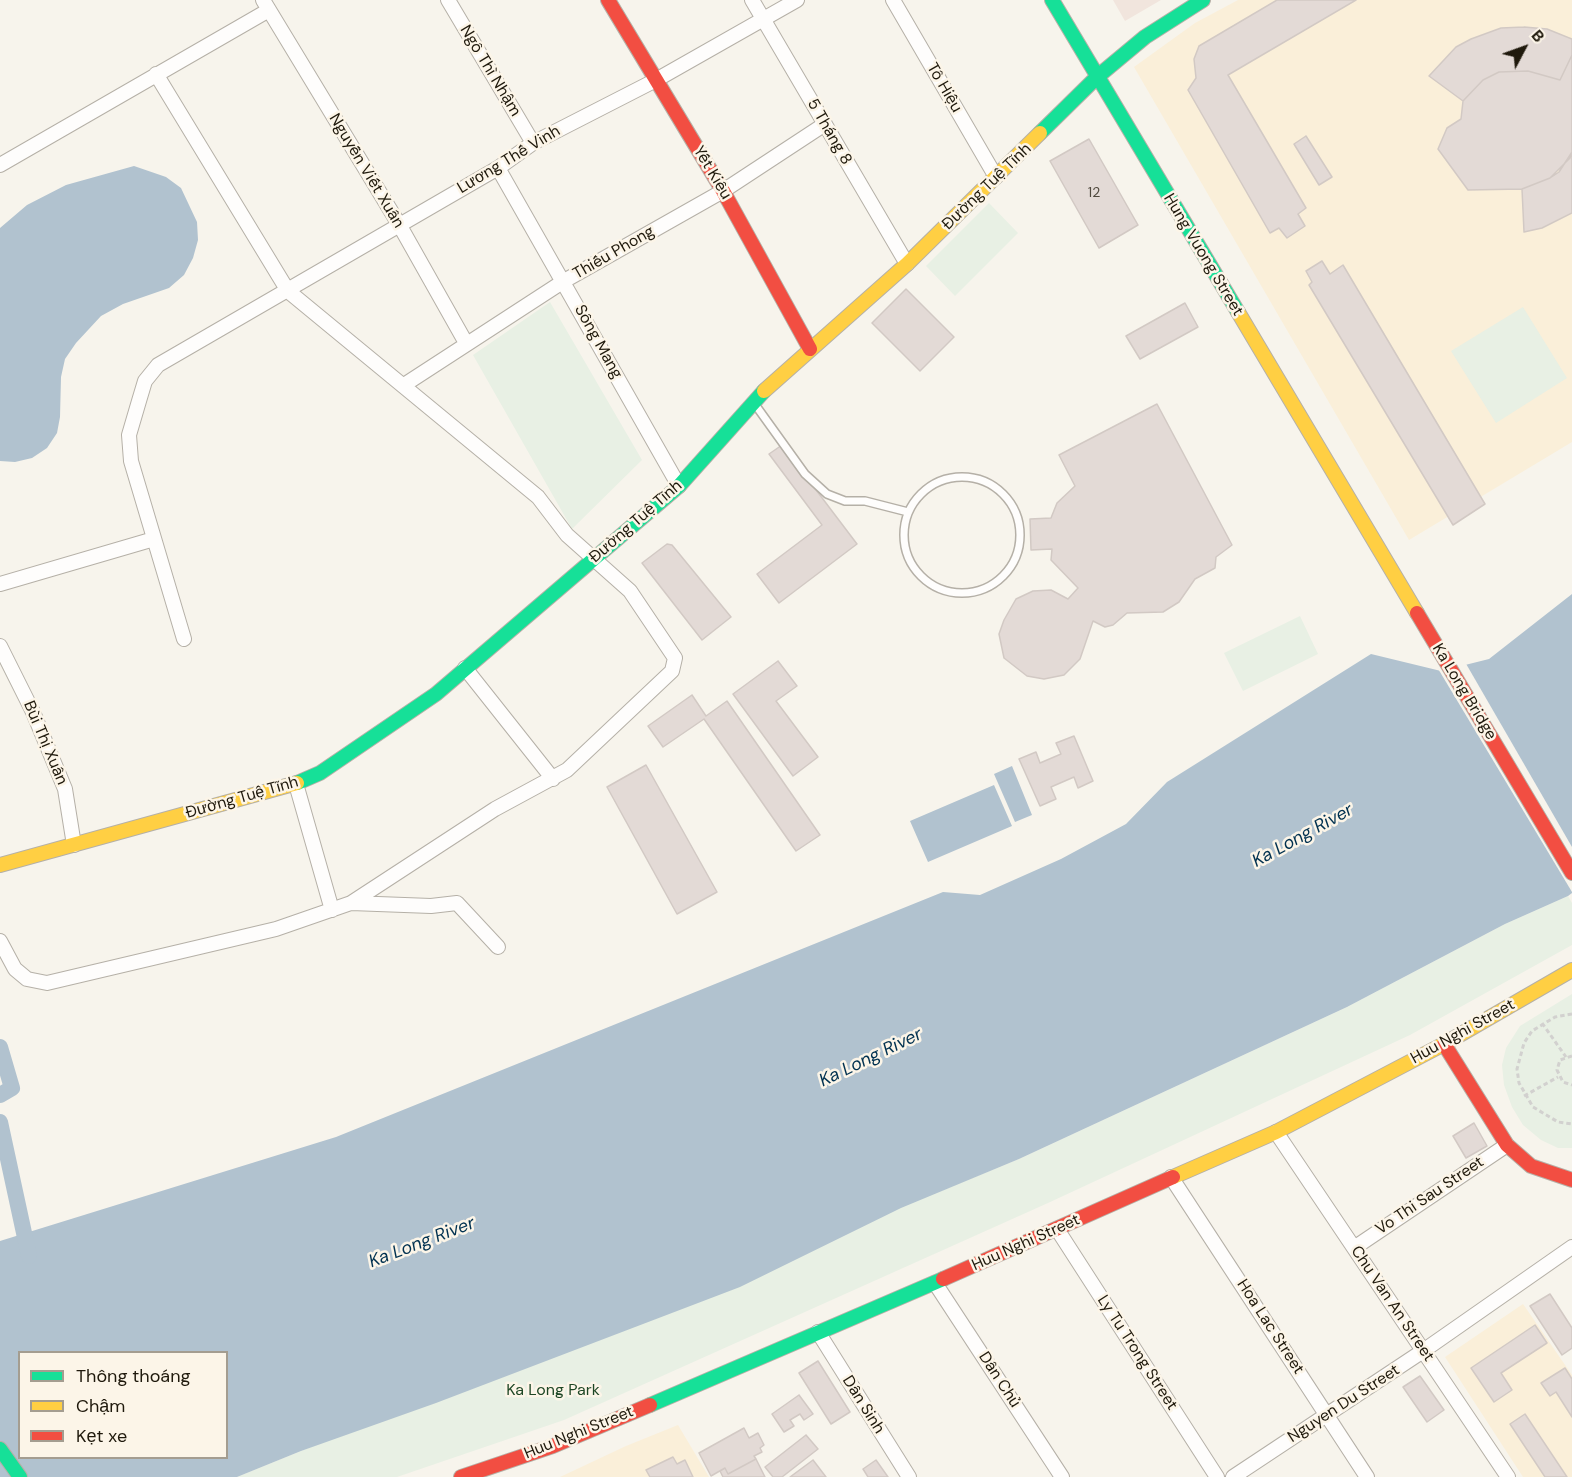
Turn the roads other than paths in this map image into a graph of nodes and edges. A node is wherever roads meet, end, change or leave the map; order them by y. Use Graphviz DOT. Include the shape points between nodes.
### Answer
graph roads {
  1 [pos="448,0"];
  2 [pos="608,0"];
  3 [pos="752,0"];
  4 [pos="796,0"];
  5 [pos="893,0"];
  6 [pos="1052,0"];
  7 [pos="1203,0"];
  8 [pos="266,5"];
  9 [pos="763,19"];
  10 [pos="156,74"];
  11 [pos="1097,77"];
  12 [pos="656,80"];
  13 [pos="825,124"];
  14 [pos="533,143"];
  15 [pos="0,165"];
  16 [pos="498,168"];
  17 [pos="996,177"];
  18 [pos="723,191"];
  19 [pos="400,226"];
  20 [pos="907,264"];
  21 [pos="564,281"];
  22 [pos="288,291"];
  23 [pos="466,343"];
  24 [pos="810,349"];
  25 [pos="404,385"];
  26 [pos="752,400"];
  27 [pos="679,486"];
  28 [pos="1356,510"];
  29 [pos="908,512"];
  30 [pos="154,539"];
  31 [pos="592,560"];
  32 [pos="0,584"];
  33 [pos="184,639"];
  34 [pos="0,646"];
  35 [pos="465,668"];
  36 [pos="553,779"];
  37 [pos="296,784"];
  38 [pos="74,845"];
  39 [pos="0,865"];
  40 [pos="1572,873"];
  41 [pos="351,903"];
  42 [pos="332,910"];
  43 [pos="0,941"];
  44 [pos="498,947"];
  45 [pos="1572,970"];
  46 [pos="1443,1044"];
  47 [pos="1276,1132"];
  48 [pos="1507,1145"];
  49 [pos="1171,1177"];
  50 [pos="1572,1180"];
  51 [pos="1057,1228"];
  52 [pos="1572,1247"];
  53 [pos="1354,1248"];
  54 [pos="935,1283"];
  55 [pos="818,1332"];
  56 [pos="1424,1351"];
  57 [pos="1328,1414"];
  58 [pos="0,1449"];
  59 [pos="20,1477"];
  60 [pos="461,1477"];
  61 [pos="909,1477"];
  62 [pos="1062,1477"];
  63 [pos="1217,1477"];
  64 [pos="1233,1477"];
  65 [pos="1367,1477"];
  66 [pos="1508,1477"];
  1 -- 14 [label="street, Ngô Thì Nhậm"];
  2 -- 12 [label="main road, Yết Kiêu"];
  3 -- 9 [label="street, 5 Tháng 8"];
  4 -- 9 [label="street, Lương Thế Vinh"];
  5 -- 17 [label="street, Tô Hiệu"];
  6 -- 11 [label="main road, Hung Vuong Street"];
  7 -- 11 [label="main road, Đường Tuệ Tĩnh" via="1145,37"];
  8 -- 10 [label="street"];
  8 -- 19 [label="street, Nguyễn Viết Xuân"];
  9 -- 12 [label="street, Lương Thế Vinh"];
  9 -- 13 [label="street, 5 Tháng 8"];
  10 -- 15 [label="street"];
  10 -- 22 [label="street"];
  11 -- 17 [label="main road, Đường Tuệ Tĩnh"];
  11 -- 28 [label="main road, Hung Vuong Street"];
  12 -- 14 [label="street, Lương Thế Vinh"];
  12 -- 18 [label="main road, Yết Kiêu"];
  13 -- 18 [label="street, Thiếu Phong"];
  13 -- 20 [label="street, 5 Tháng 8"];
  14 -- 16 [label="street, Lương Thế Vinh"];
  16 -- 19 [label="street, Lương Thế Vinh"];
  16 -- 21 [label="street, Sông Mang"];
  17 -- 20 [label="main road, Đường Tuệ Tĩnh"];
  18 -- 21 [label="street, Thiếu Phong"];
  18 -- 24 [label="main road, Yết Kiêu"];
  19 -- 22 [label="street, Lương Thế Vinh"];
  19 -- 23 [label="street, Nguyễn Viết Xuân"];
  20 -- 24 [label="main road, Đường Tuệ Tĩnh"];
  21 -- 23 [label="street, Thiếu Phong"];
  21 -- 27 [label="street, Sông Mang"];
  22 -- 25 [label="street"];
  22 -- 30 [label="street, Lương Thế Vinh" via="159,365 145,381 129,435 131,461"];
  23 -- 25 [label="street, Thiếu Phong"];
  24 -- 26 [label="main road, Đường Tuệ Tĩnh"];
  25 -- 31 [label="street" via="538,497"];
  26 -- 27 [label="main road, Đường Tuệ Tĩnh"];
  26 -- 29 [label="lane" via="805,474 827,494"];
  27 -- 31 [label="main road, Đường Tuệ Tĩnh"];
  28 -- 40 [label="main road, Ka Long Bridge"];
  29 -- 29 [label="lane" via="903,530 911,564 937,588 954,593 972,592 1004,576 1014,561 1020,543 1013,507 986,482 949,477 917,496"];
  30 -- 32 [label="street"];
  30 -- 33 [label="street, Lương Thế Vinh"];
  31 -- 35 [label="main road, Đường Tuệ Tĩnh"];
  31 -- 36 [label="street" via="630,591 675,657 672,671"];
  34 -- 38 [label="street, Bùi Thị Xuân" via="65,789"];
  35 -- 36 [label="street"];
  35 -- 37 [label="main road, Đường Tuệ Tĩnh" via="436,694 320,773"];
  36 -- 41 [label="street" via="495,809"];
  37 -- 38 [label="main road, Đường Tuệ Tĩnh"];
  37 -- 42 [label="street"];
  38 -- 39 [label="main road, Đường Tuệ Tĩnh"];
  41 -- 42 [label="street"];
  41 -- 44 [label="street" via="457,903"];
  42 -- 43 [label="street" via="276,929 47,983 27,979 15,969"];
  45 -- 46 [label="main road, Huu Nghi Street"];
  46 -- 47 [label="main road, Huu Nghi Street"];
  46 -- 48 [label="main road"];
  47 -- 49 [label="main road, Huu Nghi Street"];
  47 -- 53 [label="street, Chu Van An Street"];
  48 -- 50 [label="main road" via="1531,1166"];
  48 -- 53 [label="street, Vo Thi Sau Street"];
  49 -- 51 [label="main road, Huu Nghi Street"];
  49 -- 57 [label="street, Hoa Lac Street"];
  51 -- 54 [label="main road, Huu Nghi Street"];
  51 -- 63 [label="street, Ly Tu Trong Street"];
  52 -- 56 [label="street, Nguyen Du Street"];
  53 -- 56 [label="street, Chu Van An Street"];
  54 -- 55 [label="main road, Huu Nghi Street"];
  54 -- 62 [label="street, Dân Chủ"];
  55 -- 60 [label="main road, Huu Nghi Street" via="553,1446"];
  55 -- 61 [label="street, Dân Sinh"];
  56 -- 57 [label="street, Nguyen Du Street"];
  56 -- 66 [label="street, Chu Van An Street"];
  57 -- 64 [label="street, Nguyen Du Street"];
  57 -- 65 [label="street, Hoa Lac Street"];
  58 -- 59 [label="main road"];
}
